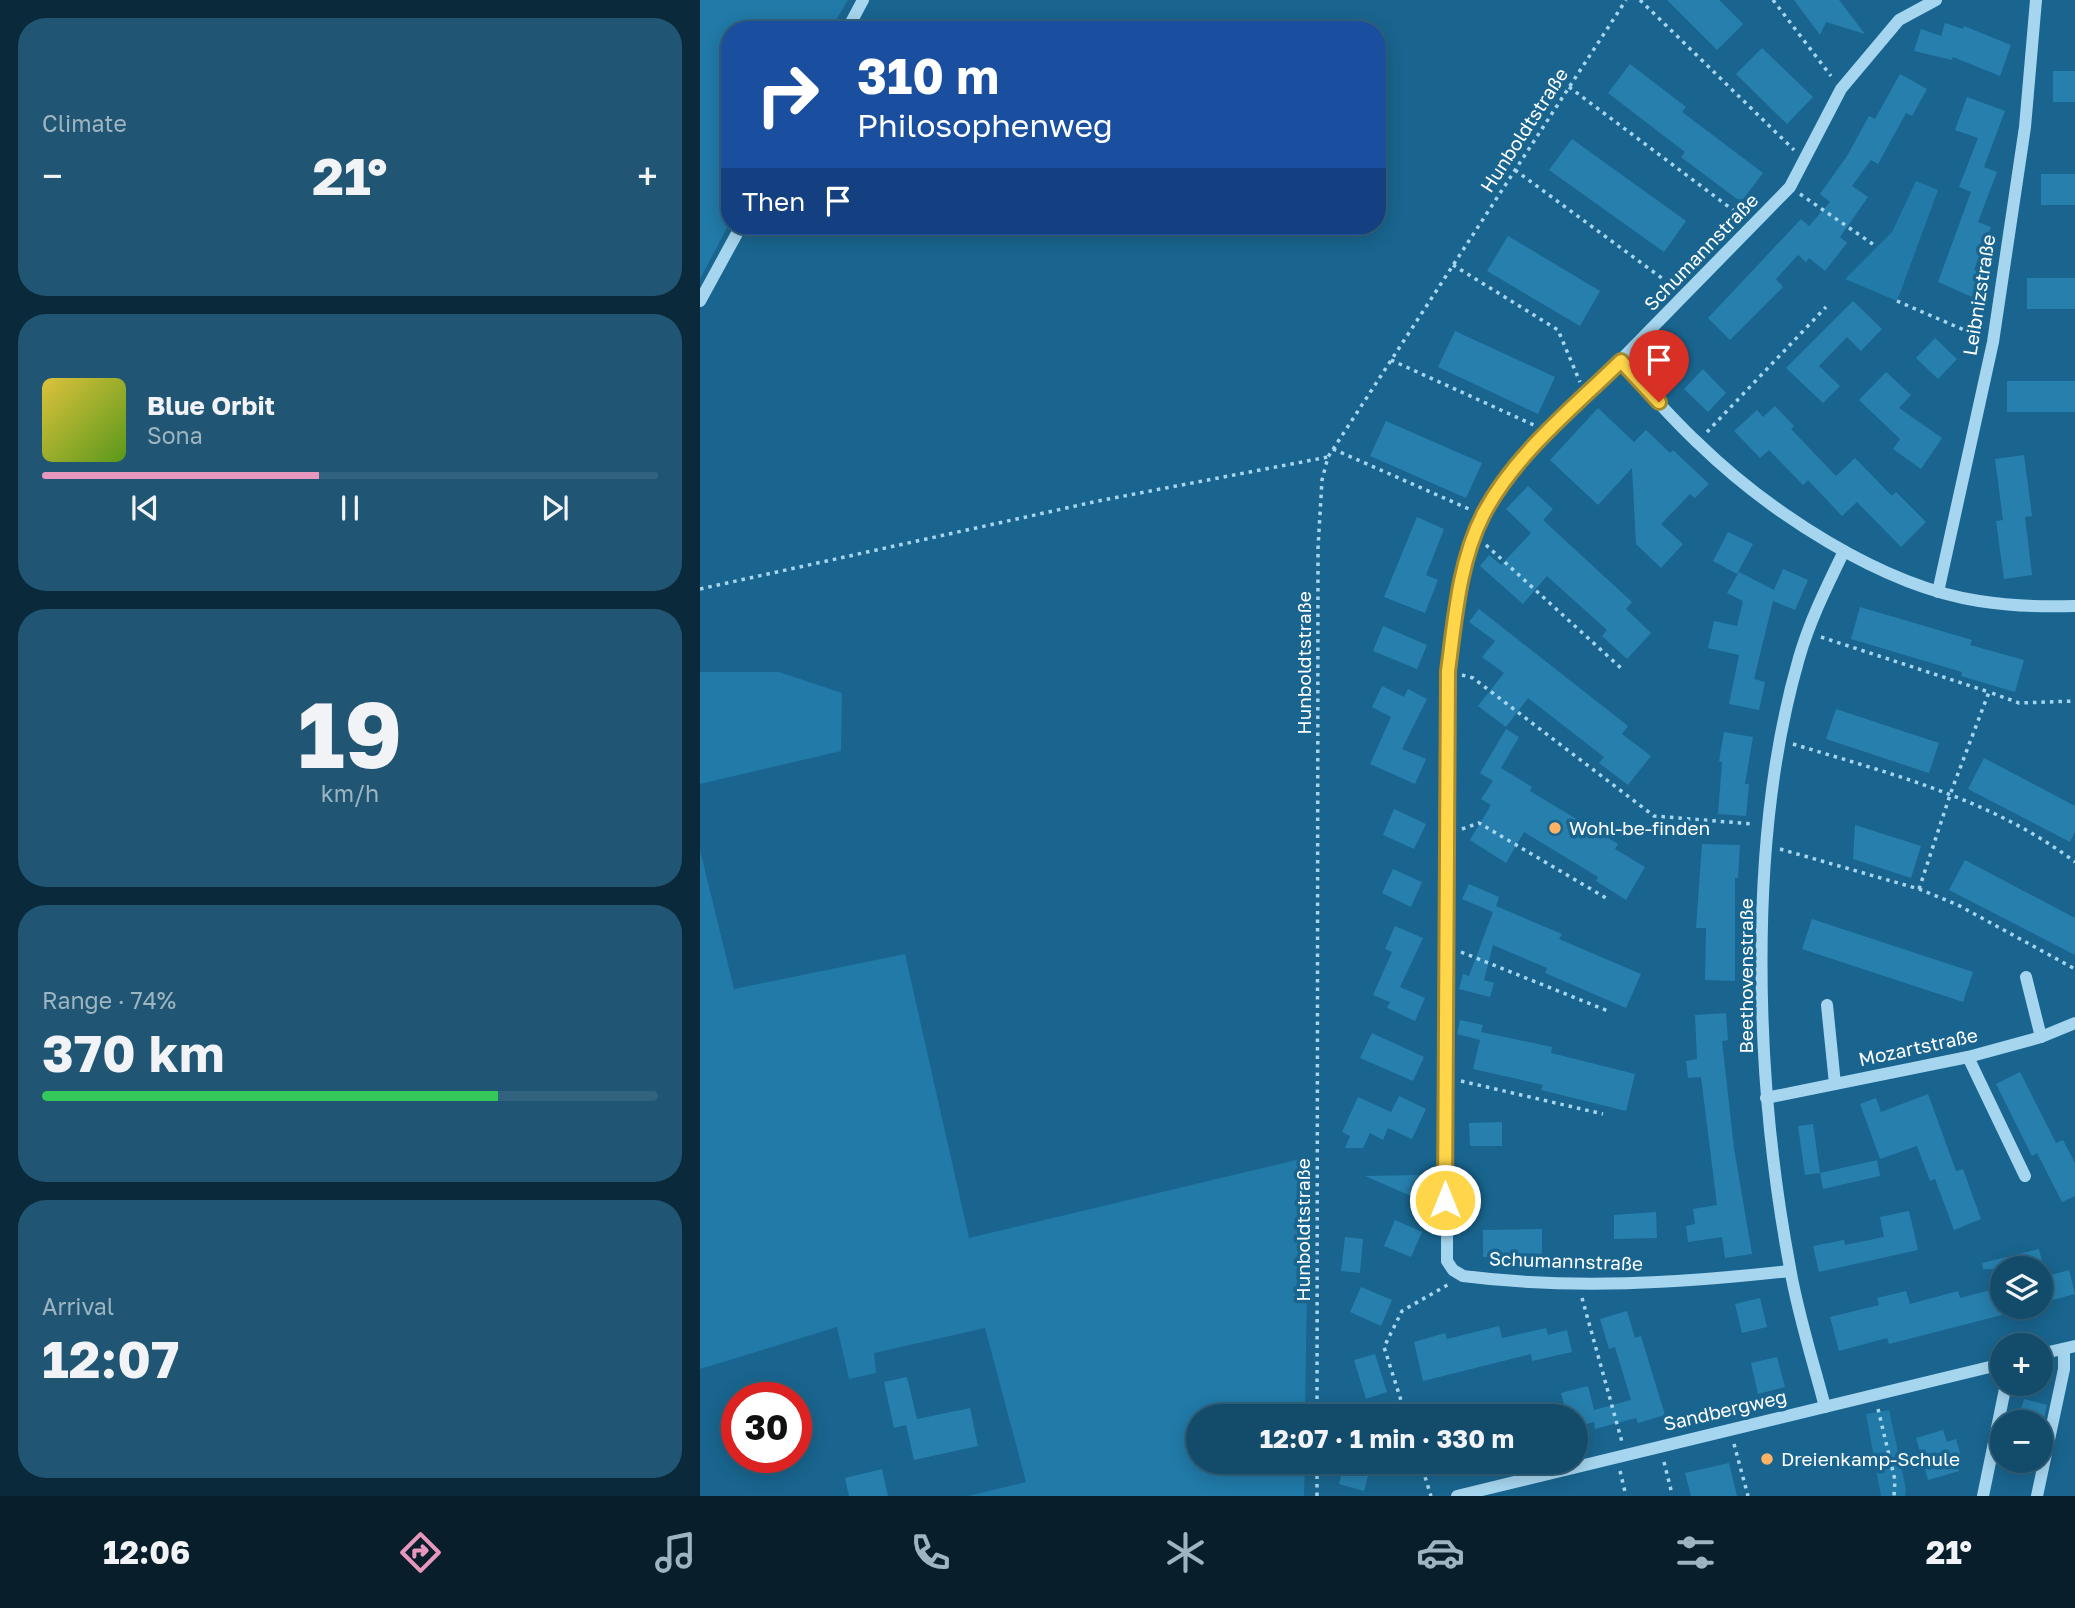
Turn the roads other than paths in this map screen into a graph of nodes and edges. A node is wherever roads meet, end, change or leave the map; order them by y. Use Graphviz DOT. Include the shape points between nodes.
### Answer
graph roads {
  1 [pos="863,0"];
  2 [pos="1936,0"];
  3 [pos="2036,0"];
  4 [pos="852,21"];
  5 [pos="736,235"];
  6 [pos="700,301"];
  7 [pos="1621,361"];
  8 [pos="1844,551"];
  9 [pos="1938,592"];
  10 [pos="2075,606"];
  11 [pos="2026,977"];
  12 [pos="1827,1005"];
  13 [pos="2075,1023"];
  14 [pos="2041,1038"];
  15 [pos="1968,1057"];
  16 [pos="1835,1084"];
  17 [pos="1766,1098"];
  18 [pos="2025,1176"];
  19 [pos="1790,1271"];
  20 [pos="2070,1347"];
  21 [pos="1990,1367"];
  22 [pos="2004,1396"];
  23 [pos="1825,1407"];
  24 [pos="1457,1496"];
  25 [pos="1983,1496"];
  26 [pos="2037,1496"];
  1 -- 4 [label="street"];
  2 -- 7 [label="street, Schumannstraße" via="1899,20 1841,89 1790,187"];
  3 -- 9 [label="street, Leibnizstraße" via="2025,127 1993,342"];
  5 -- 6 [label="street"];
  7 -- 8 [label="street" via="1697,443 1746,485"];
  7 -- 19 [label="street, Schumannstraße" via="1513,470 1475,535 1456,608 1448,671 1447,1261 1463,1276 1581,1284 1696,1282"];
  8 -- 9 [label="street"];
  8 -- 17 [label="street, Beethovenstraße" via="1808,633 1781,740 1763,919"];
  9 -- 10 [label="street" via="1979,601"];
  11 -- 14 [label="street"];
  12 -- 16 [label="street"];
  13 -- 14 [label="street, Mozartstraße"];
  14 -- 15 [label="street, Mozartstraße"];
  15 -- 16 [label="street, Mozartstraße"];
  15 -- 18 [label="street"];
  16 -- 17 [label="street, Mozartstraße"];
  17 -- 19 [label="street, Beethovenstraße"];
  19 -- 23 [label="street, Beethovenstraße"];
  20 -- 26 [label="street"];
  21 -- 23 [label="street, Sandbergweg"];
  22 -- 25 [label="street"];
  23 -- 24 [label="street, Sandbergweg"];
}
